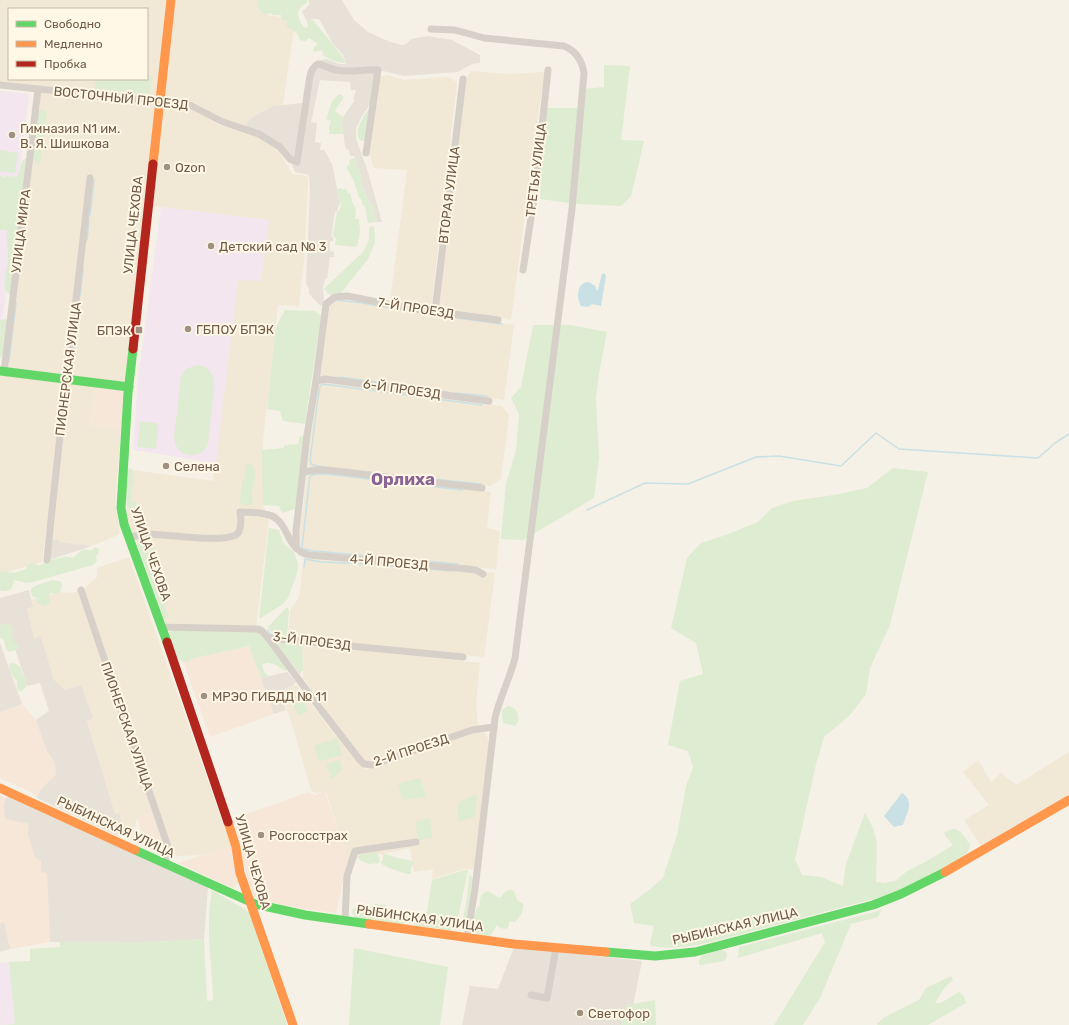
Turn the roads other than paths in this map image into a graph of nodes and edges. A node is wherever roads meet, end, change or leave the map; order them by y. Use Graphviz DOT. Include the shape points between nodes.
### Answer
graph roads {
  1 [pos="171,0"];
  2 [pos="431,28"];
  3 [pos="548,70"];
  4 [pos="463,79"];
  5 [pos="0,86"];
  6 [pos="38,90"];
  7 [pos="159,101"];
  8 [pos="366,153"];
  9 [pos="90,178"];
  10 [pos="523,270"];
  11 [pos="434,312"];
  12 [pos="498,320"];
  13 [pos="2,372"];
  14 [pos="66,380"];
  15 [pos="316,381"];
  16 [pos="129,387"];
  17 [pos="489,401"];
  18 [pos="304,472"];
  19 [pos="482,488"];
  20 [pos="130,537"];
  21 [pos="296,548"];
  22 [pos="47,560"];
  23 [pos="483,574"];
  24 [pos="81,590"];
  25 [pos="162,627"];
  26 [pos="268,638"];
  27 [pos="464,657"];
  28 [pos="494,727"];
  29 [pos="0,788"];
  30 [pos="1069,800"];
  31 [pos="416,842"];
  32 [pos="165,863"];
  33 [pos="249,901"];
  34 [pos="345,921"];
  35 [pos="466,938"];
  36 [pos="556,948"];
  37 [pos="531,995"];
  38 [pos="293,1025"];
  1 -- 7 [label="street, УЛИЦА ЧЕХОВА"];
  2 -- 28 [label="street" via="460,31 484,38 564,46 575,53 584,73 572,209 515,658"];
  3 -- 10 [label="street, ТРЕТЬЯ УЛИЦА" via="535,192"];
  4 -- 11 [label="street, ВТОРАЯ УЛИЦА"];
  5 -- 6 [label="street, ВОСТОЧНЫЙ ПРОЕЗД"];
  6 -- 7 [label="street, ВОСТОЧНЫЙ ПРОЕЗД"];
  6 -- 13 [label="street, УЛИЦА МИРА"];
  7 -- 8 [label="street, ВОСТОЧНЫЙ ПРОЕЗД" via="190,105 223,122 259,134 280,147 290,160 297,162 308,82 314,67 318,64 335,70 378,70"];
  7 -- 16 [label="street, УЛИЦА ЧЕХОВА"];
  9 -- 14 [label="street, ПИОНЕРСКАЯ УЛИЦА"];
  11 -- 12 [label="street, 7-Й ПРОЕЗД"];
  11 -- 15 [label="street, 7-Й ПРОЕЗД" via="347,296 335,297 326,304"];
  13 -- 14 [label="street"];
  14 -- 16 [label="street"];
  14 -- 22 [label="street, ПИОНЕРСКАЯ УЛИЦА"];
  15 -- 17 [label="street, 6-Й ПРОЕЗД" via="325,379"];
  15 -- 18 [label="street"];
  16 -- 20 [label="street, УЛИЦА ЧЕХОВА" via="120,501 122,518"];
  18 -- 19 [label="street" via="327,470"];
  18 -- 21 [label="street"];
  20 -- 21 [label="street" via="145,534 199,538 231,537 239,530 240,512 249,512 272,516 283,525"];
  20 -- 25 [label="street, УЛИЦА ЧЕХОВА"];
  21 -- 23 [label="street, 4-Й ПРОЕЗД" via="310,555 468,569"];
  24 -- 32 [label="street, ПИОНЕРСКАЯ УЛИЦА" via="167,844"];
  25 -- 26 [label="street, 3-Й ПРОЕЗД" via="258,629"];
  25 -- 33 [label="street, УЛИЦА ЧЕХОВА" via="236,847 240,873"];
  26 -- 27 [label="street, 3-Й ПРОЕЗД"];
  26 -- 28 [label="street, 2-Й ПРОЕЗД" via="364,764 372,765 472,730"];
  28 -- 35 [label="street" via="475,889"];
  29 -- 32 [label="street, РЫБИНСКАЯ УЛИЦА"];
  30 -- 36 [label="street, РЫБИНСКАЯ УЛИЦА" via="921,886 889,900 695,952 655,956"];
  31 -- 34 [label="street" via="355,852 347,876"];
  32 -- 33 [label="street, РЫБИНСКАЯ УЛИЦА"];
  33 -- 34 [label="street, РЫБИНСКАЯ УЛИЦА" via="274,909"];
  33 -- 38 [label="street, УЛИЦА ЧЕХОВА"];
  34 -- 35 [label="street, РЫБИНСКАЯ УЛИЦА"];
  35 -- 36 [label="street, РЫБИНСКАЯ УЛИЦА"];
  36 -- 37 [label="street" via="547,998"];
}
